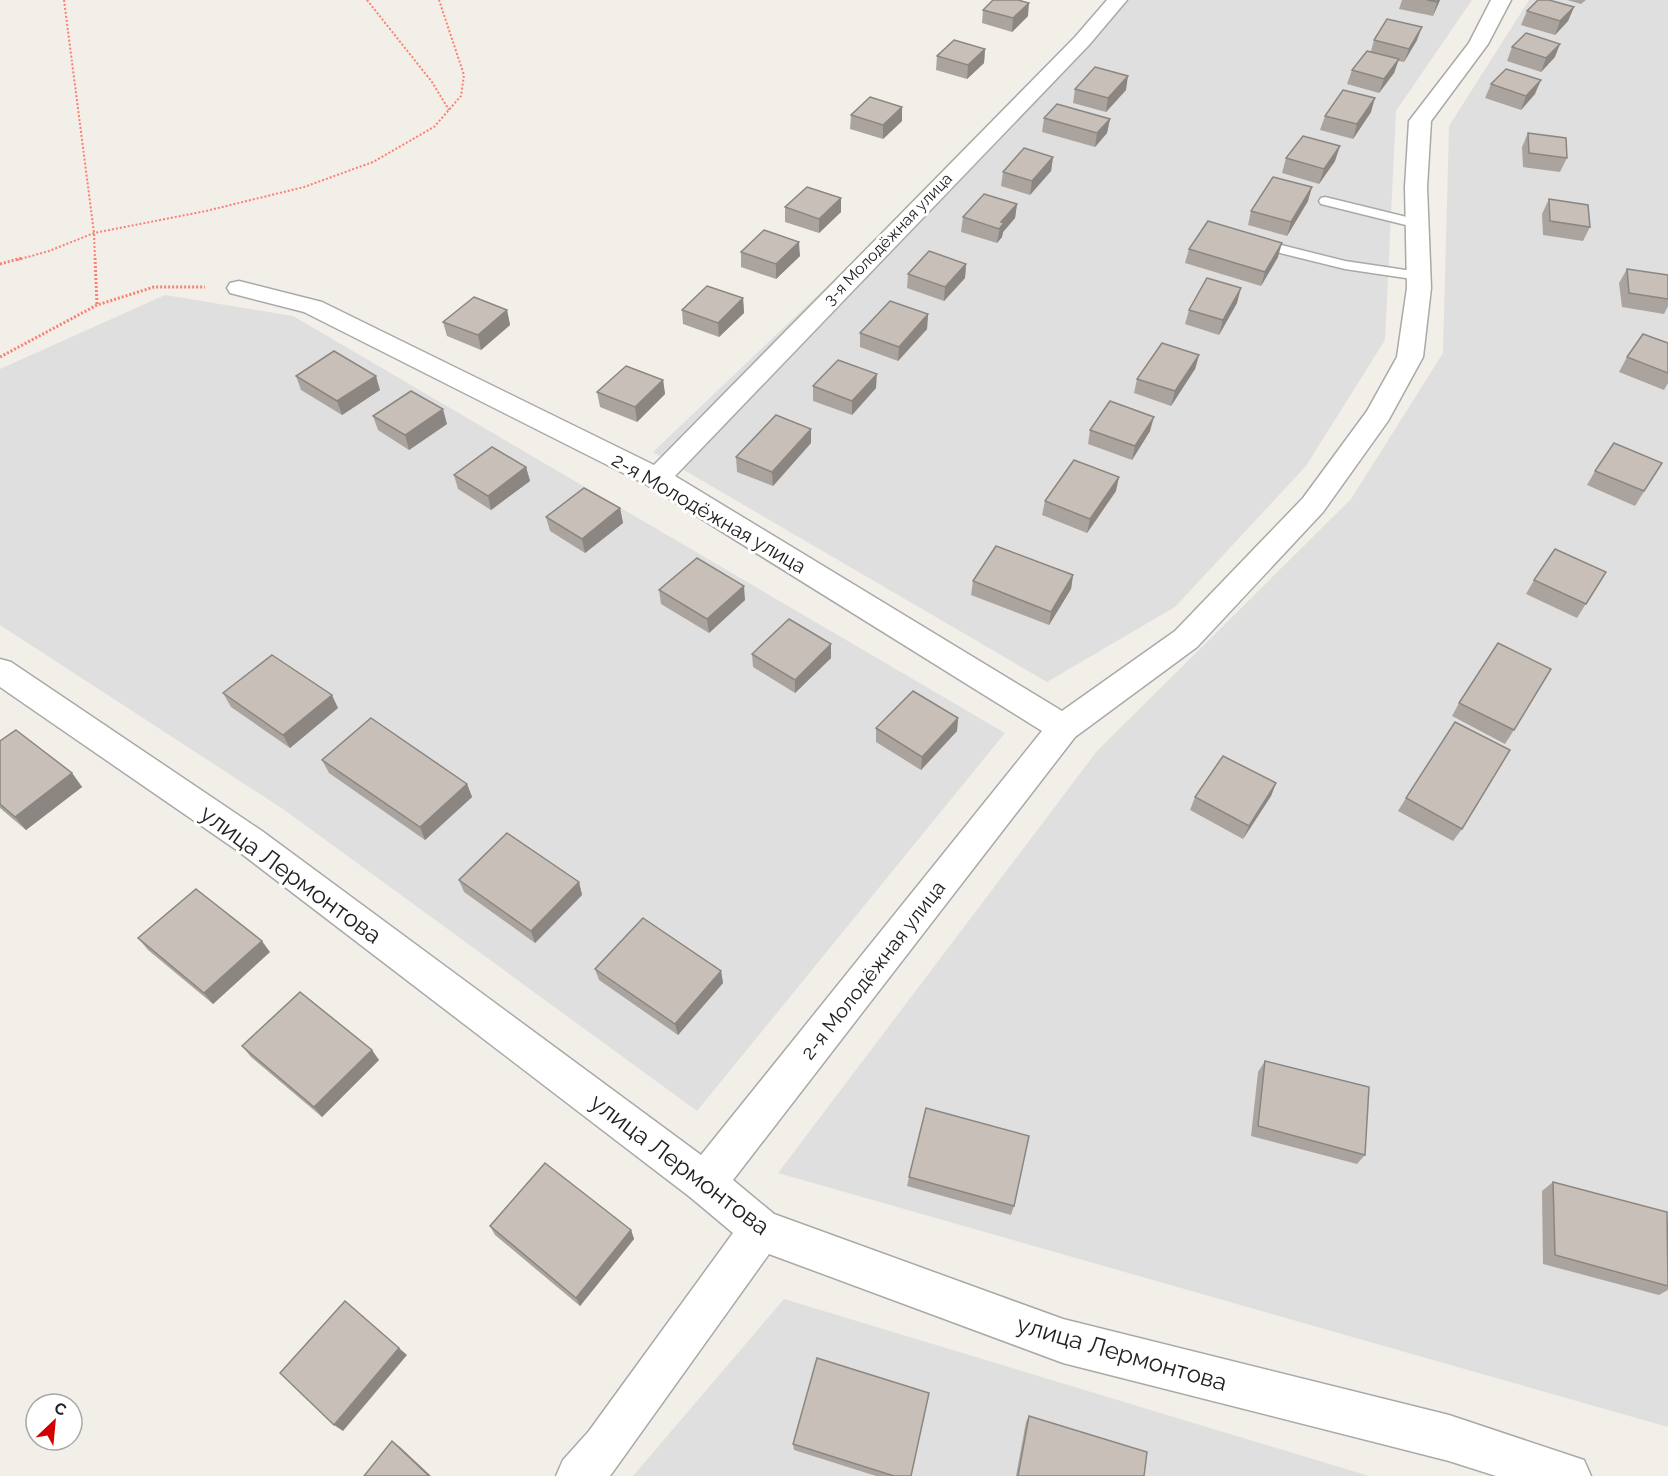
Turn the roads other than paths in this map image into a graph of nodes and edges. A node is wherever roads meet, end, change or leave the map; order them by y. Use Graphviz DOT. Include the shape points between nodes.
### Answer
graph roads {
  1 [pos="1118,0"];
  2 [pos="1501,0"];
  3 [pos="1325,201"];
  4 [pos="1418,224"];
  5 [pos="1273,247"];
  6 [pos="1419,276"];
  7 [pos="239,288"];
  8 [pos="657,478"];
  9 [pos="0,671"];
  10 [pos="1063,728"];
  11 [pos="705,1183"];
  12 [pos="761,1230"];
  13 [pos="579,1476"];
  14 [pos="1568,1476"];
  1 -- 8 [label="street, 3-я Молодёжная улица"];
  2 -- 4 [label="street, 2-я Молодёжная улица" via="1478,44 1420,121"];
  3 -- 4 [label="lane"];
  4 -- 6 [label="street, 2-я Молодёжная улица"];
  5 -- 6 [label="lane" via="1356,268"];
  6 -- 10 [label="street, 2-я Молодёжная улица" via="1410,357 1378,415 1313,505 1186,639"];
  7 -- 8 [label="street, 2-я Молодёжная улица" via="313,308"];
  8 -- 10 [label="street, 2-я Молодёжная улица"];
  9 -- 11 [label="street, улица Лермонтова" via="250,841"];
  10 -- 11 [label="street, 2-я Молодёжная улица"];
  11 -- 12 [label="street, улица Лермонтова"];
  12 -- 13 [label="street" via="605,1447"];
  12 -- 14 [label="street, улица Лермонтова" via="1063,1341 1449,1438"];
}
